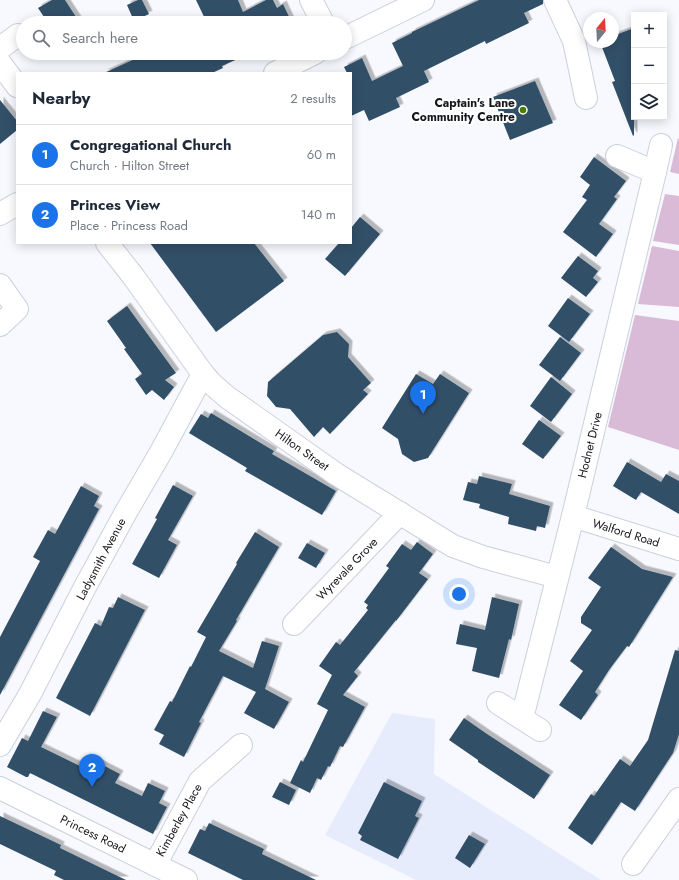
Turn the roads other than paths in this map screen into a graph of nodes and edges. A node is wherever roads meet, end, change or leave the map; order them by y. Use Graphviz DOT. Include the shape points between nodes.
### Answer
graph roads {
  1 [pos="311,0"];
  2 [pos="423,0"];
  3 [pos="555,0"];
  4 [pos="319,16"];
  5 [pos="352,35"];
  6 [pos="16,36"];
  7 [pos="0,48"];
  8 [pos="301,60"];
  9 [pos="0,63"];
  10 [pos="277,72"];
  11 [pos="16,85"];
  12 [pos="586,98"];
  13 [pos="661,145"];
  14 [pos="617,156"];
  15 [pos="655,172"];
  16 [pos="16,205"];
  17 [pos="0,214"];
  18 [pos="107,244"];
  19 [pos="0,285"];
  20 [pos="0,325"];
  21 [pos="203,374"];
  22 [pos="400,513"];
  23 [pos="573,516"];
  24 [pos="679,550"];
  25 [pos="557,577"];
  26 [pos="294,624"];
  27 [pos="498,703"];
  28 [pos="522,718"];
  29 [pos="540,730"];
  30 [pos="0,745"];
  31 [pos="241,746"];
  32 [pos="0,788"];
  33 [pos="679,799"];
  34 [pos="633,864"];
  35 [pos="155,865"];
  36 [pos="186,880"];
  1 -- 4 [label="street"];
  2 -- 5 [label="street"];
  3 -- 12 [label="street" via="574,41"];
  6 -- 7 [label="street"];
  8 -- 10 [label="street"];
  9 -- 11 [label="street"];
  13 -- 15 [label="street, Hodnet Drive"];
  14 -- 15 [label="street"];
  15 -- 23 [label="street, Hodnet Drive"];
  16 -- 17 [label="street"];
  18 -- 21 [label="street, Hilton Street" via="133,276"];
  19 -- 20 [label="street" via="17,309"];
  21 -- 22 [label="street, Hilton Street" via="227,397 336,474"];
  21 -- 30 [label="street, Ladysmith Avenue"];
  22 -- 25 [label="street, Hilton Street" via="453,546"];
  22 -- 26 [label="street, Wyrevale Grove"];
  23 -- 24 [label="street, Walford Road"];
  23 -- 25 [label="street, Hodnet Drive"];
  25 -- 28 [label="street, Hodnet Drive"];
  27 -- 28 [label="street"];
  28 -- 29 [label="street"];
  31 -- 35 [label="street, Kimberley Place" via="200,781"];
  32 -- 35 [label="street, Princess Road"];
  33 -- 34 [label="street"];
  35 -- 36 [label="street, Princess Road"];
}
